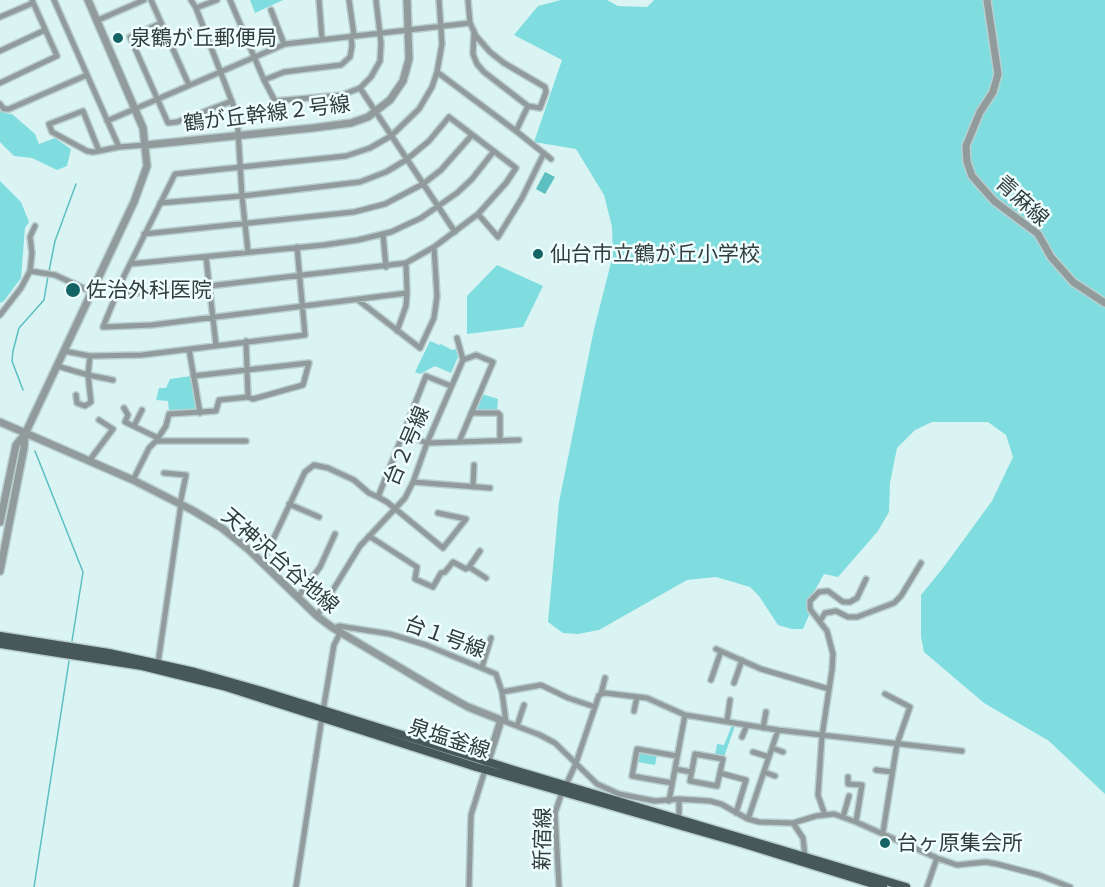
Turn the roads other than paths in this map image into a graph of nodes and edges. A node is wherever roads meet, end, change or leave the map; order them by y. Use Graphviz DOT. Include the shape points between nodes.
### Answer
graph roads {
  1 [pos="54,0"];
  2 [pos="88,0"];
  3 [pos="144,0"];
  4 [pos="151,0"];
  5 [pos="191,0"];
  6 [pos="217,0"];
  7 [pos="230,0"];
  8 [pos="318,0"];
  9 [pos="350,0"];
  10 [pos="376,0"];
  11 [pos="407,0"];
  12 [pos="439,0"];
  13 [pos="468,0"];
  14 [pos="987,0"];
  15 [pos="33,1"];
  16 [pos="196,8"];
  17 [pos="271,10"];
  18 [pos="0,18"];
  19 [pos="96,21"];
  20 [pos="161,23"];
  21 [pos="470,23"];
  22 [pos="441,26"];
  23 [pos="409,29"];
  24 [pos="45,30"];
  25 [pos="474,31"];
  26 [pos="379,33"];
  27 [pos="352,35"];
  28 [pos="322,39"];
  29 [pos="284,44"];
  30 [pos="0,51"];
  31 [pos="253,56"];
  32 [pos="220,71"];
  33 [pos="437,72"];
  34 [pos="87,75"];
  35 [pos="264,80"];
  36 [pos="0,83"];
  37 [pos="189,85"];
  38 [pos="360,88"];
  39 [pos="158,99"];
  40 [pos="232,101"];
  41 [pos="0,105"];
  42 [pos="528,106"];
  43 [pos="135,109"];
  44 [pos="376,112"];
  45 [pos="107,121"];
  46 [pos="516,131"];
  47 [pos="239,135"];
  48 [pos="472,135"];
  49 [pos="391,136"];
  50 [pos="146,145"];
  51 [pos="119,147"];
  52 [pos="99,151"];
  53 [pos="494,151"];
  54 [pos="544,153"];
  55 [pos="551,159"];
  56 [pos="406,160"];
  57 [pos="240,166"];
  58 [pos="423,184"];
  59 [pos="242,196"];
  60 [pos="160,203"];
  61 [pos="439,207"];
  62 [pos="478,214"];
  63 [pos="244,224"];
  64 [pos="34,226"];
  65 [pos="455,232"];
  66 [pos="144,234"];
  67 [pos="383,234"];
  68 [pos="434,247"];
  69 [pos="297,248"];
  70 [pos="248,252"];
  71 [pos="206,257"];
  72 [pos="406,263"];
  73 [pos="130,264"];
  74 [pos="386,267"];
  75 [pos="30,271"];
  76 [pos="300,276"];
  77 [pos="209,286"];
  78 [pos="92,292"];
  79 [pos="407,293"];
  80 [pos="116,295"];
  81 [pos="358,300"];
  82 [pos="1105,303"];
  83 [pos="303,306"];
  84 [pos="0,315"];
  85 [pos="212,317"];
  86 [pos="397,331"];
  87 [pos="457,338"];
  88 [pos="246,342"];
  89 [pos="216,345"];
  90 [pos="189,349"];
  91 [pos="64,351"];
  92 [pos="90,356"];
  93 [pos="463,360"];
  94 [pos="57,366"];
  95 [pos="248,369"];
  96 [pos="88,375"];
  97 [pos="193,376"];
  98 [pos="113,380"];
  99 [pos="451,386"];
  100 [pos="76,395"];
  101 [pos="248,397"];
  102 [pos="124,408"];
  103 [pos="142,410"];
  104 [pos="200,413"];
  105 [pos="471,413"];
  106 [pos="99,420"];
  107 [pos="0,422"];
  108 [pos="134,426"];
  109 [pos="25,434"];
  110 [pos="403,434"];
  111 [pos="157,440"];
  112 [pos="519,440"];
  113 [pos="246,441"];
  114 [pos="500,441"];
  115 [pos="459,442"];
  116 [pos="427,443"];
  117 [pos="89,461"];
  118 [pos="474,465"];
  119 [pos="164,473"];
  120 [pos="133,480"];
  121 [pos="413,482"];
  122 [pos="473,487"];
  123 [pos="490,488"];
  124 [pos="378,497"];
  125 [pos="181,504"];
  126 [pos="289,504"];
  127 [pos="394,509"];
  128 [pos="438,513"];
  129 [pos="319,517"];
  130 [pos="0,522"];
  131 [pos="335,534"];
  132 [pos="369,536"];
  133 [pos="480,551"];
  134 [pos="262,563"];
  135 [pos="921,563"];
  136 [pos="469,567"];
  137 [pos="0,571"];
  138 [pos="486,578"];
  139 [pos="866,579"];
  140 [pos="298,597"];
  141 [pos="317,616"];
  142 [pos="820,621"];
  143 [pos="333,628"];
  144 [pos="340,633"];
  145 [pos="0,636"];
  146 [pos="491,638"];
  147 [pos="0,644"];
  148 [pos="742,660"];
  149 [pos="158,663"];
  150 [pos="482,667"];
  151 [pos="605,678"];
  152 [pos="711,680"];
  153 [pos="734,683"];
  154 [pos="829,688"];
  155 [pos="502,692"];
  156 [pos="601,694"];
  157 [pos="885,694"];
  158 [pos="637,697"];
  159 [pos="730,700"];
  160 [pos="524,705"];
  161 [pos="595,707"];
  162 [pos="634,711"];
  163 [pos="766,712"];
  164 [pos="323,714"];
  165 [pos="685,714"];
  166 [pos="503,721"];
  167 [pos="727,722"];
  168 [pos="747,725"];
  169 [pos="517,726"];
  170 [pos="763,728"];
  171 [pos="778,730"];
  172 [pos="822,736"];
  173 [pos="742,737"];
  174 [pos="897,744"];
  175 [pos="771,748"];
  176 [pos="962,751"];
  177 [pos="753,752"];
  178 [pos="783,752"];
  179 [pos="677,756"];
  180 [pos="769,757"];
  181 [pos="576,763"];
  182 [pos="486,766"];
  183 [pos="675,769"];
  184 [pos="876,770"];
  185 [pos="691,772"];
  186 [pos="764,772"];
  187 [pos="892,772"];
  188 [pos="720,773"];
  189 [pos="775,776"];
  190 [pos="848,777"];
  191 [pos="672,783"];
  192 [pos="564,788"];
  193 [pos="849,796"];
  194 [pos="679,799"];
  195 [pos="669,801"];
  196 [pos="736,813"];
  197 [pos="825,814"];
  198 [pos="843,817"];
  199 [pos="679,819"];
  200 [pos="748,819"];
  201 [pos="856,822"];
  202 [pos="793,824"];
  203 [pos="883,832"];
  204 [pos="806,856"];
  205 [pos="937,858"];
  206 [pos="296,887"];
  207 [pos="469,887"];
  208 [pos="559,887"];
  209 [pos="882,887"];
  210 [pos="906,887"];
  211 [pos="927,887"];
  212 [pos="1070,887"];
  1 -- 34 [label="street"];
  2 -- 19 [label="street"];
  3 -- 19 [label="street"];
  4 -- 20 [label="street"];
  5 -- 16 [label="street"];
  6 -- 16 [label="street"];
  7 -- 31 [label="street"];
  8 -- 28 [label="street"];
  9 -- 27 [label="street"];
  10 -- 26 [label="street"];
  11 -- 23 [label="street, 鶴が丘幹線２号線"];
  12 -- 22 [label="street"];
  13 -- 21 [label="street"];
  14 -- 82 [label="street, 青麻線" via="998,74 966,146 972,176 994,201 1038,234 1051,257 1073,282"];
  15 -- 18 [label="street"];
  15 -- 24 [label="street"];
  16 -- 32 [label="street"];
  17 -- 29 [label="street"];
  19 -- 43 [label="street"];
  20 -- 37 [label="street"];
  20 -- 39 [label="street" via="130,37"];
  21 -- 22 [label="street"];
  21 -- 25 [label="street"];
  22 -- 23 [label="street"];
  22 -- 33 [label="street"];
  23 -- 26 [label="street"];
  23 -- 44 [label="street, 鶴が丘幹線２号線" via="409,59 403,81"];
  24 -- 30 [label="street"];
  24 -- 36 [label="street" via="57,56"];
  25 -- 42 [label="street" via="473,54 477,64"];
  25 -- 42 [label="street" via="490,52 545,87 540,108"];
  26 -- 27 [label="street"];
  26 -- 38 [label="street" via="380,61"];
  27 -- 28 [label="street"];
  27 -- 35 [label="street" via="350,57 341,65 284,72"];
  28 -- 29 [label="street"];
  29 -- 31 [label="street"];
  31 -- 32 [label="street"];
  31 -- 35 [label="street"];
  32 -- 37 [label="street"];
  32 -- 40 [label="street"];
  33 -- 46 [label="street"];
  33 -- 49 [label="street" via="419,109"];
  34 -- 41 [label="street" via="9,109"];
  34 -- 45 [label="street"];
  35 -- 38 [label="street" via="275,101 342,95"];
  37 -- 39 [label="street"];
  38 -- 44 [label="street"];
  39 -- 40 [label="street" via="168,123"];
  39 -- 43 [label="street"];
  40 -- 47 [label="street"];
  42 -- 46 [label="street"];
  43 -- 45 [label="street"];
  43 -- 50 [label="street"];
  44 -- 47 [label="street, 鶴が丘幹線２号線" via="351,123"];
  44 -- 49 [label="street"];
  45 -- 51 [label="street"];
  46 -- 54 [label="street"];
  47 -- 50 [label="street, 鶴が丘幹線２号線"];
  47 -- 57 [label="street"];
  48 -- 53 [label="street"];
  48 -- 56 [label="street" via="449,117"];
  48 -- 58 [label="street"];
  49 -- 56 [label="street"];
  49 -- 57 [label="street" via="346,156"];
  50 -- 51 [label="street"];
  50 -- 78 [label="street" via="147,166 142,185"];
  51 -- 52 [label="street"];
  52 -- 52 [label="street" via="78,147 52,132 49,124 83,111"];
  53 -- 61 [label="street" via="472,179"];
  53 -- 62 [label="street" via="516,168"];
  54 -- 55 [label="street"];
  54 -- 62 [label="street" via="498,237"];
  56 -- 58 [label="street"];
  56 -- 59 [label="street" via="360,182"];
  57 -- 59 [label="street"];
  57 -- 60 [label="street" via="175,174"];
  58 -- 61 [label="street"];
  58 -- 63 [label="street" via="385,204 354,212"];
  59 -- 60 [label="street"];
  59 -- 63 [label="street"];
  60 -- 66 [label="street"];
  61 -- 65 [label="street"];
  61 -- 67 [label="street"];
  62 -- 65 [label="street"];
  63 -- 66 [label="street"];
  63 -- 70 [label="street"];
  64 -- 75 [label="street" via="30,237"];
  65 -- 68 [label="street"];
  66 -- 73 [label="street"];
  67 -- 69 [label="street"];
  67 -- 74 [label="street"];
  68 -- 72 [label="street"];
  68 -- 86 [label="street" via="437,296 429,333 420,348"];
  69 -- 70 [label="street"];
  69 -- 76 [label="street"];
  70 -- 71 [label="street"];
  71 -- 73 [label="street"];
  71 -- 77 [label="street"];
  72 -- 74 [label="street"];
  72 -- 79 [label="street"];
  73 -- 80 [label="street"];
  74 -- 76 [label="street"];
  75 -- 78 [label="street" via="53,275"];
  75 -- 84 [label="street"];
  76 -- 77 [label="street"];
  76 -- 83 [label="street"];
  77 -- 80 [label="street"];
  77 -- 85 [label="street"];
  78 -- 91 [label="street"];
  79 -- 81 [label="street"];
  79 -- 86 [label="street"];
  80 -- 85 [label="street" via="103,327"];
  81 -- 83 [label="street"];
  81 -- 86 [label="street"];
  83 -- 85 [label="street"];
  83 -- 88 [label="street" via="305,335"];
  85 -- 89 [label="street"];
  87 -- 93 [label="street"];
  88 -- 89 [label="street"];
  88 -- 95 [label="street"];
  89 -- 90 [label="street"];
  90 -- 92 [label="street"];
  90 -- 97 [label="street"];
  91 -- 92 [label="street"];
  91 -- 94 [label="street"];
  92 -- 96 [label="street"];
  93 -- 99 [label="street, 台２号線"];
  93 -- 105 [label="street" via="476,355 493,362"];
  94 -- 96 [label="street"];
  94 -- 109 [label="street"];
  95 -- 97 [label="street"];
  95 -- 101 [label="street"];
  95 -- 101 [label="street" via="309,363 303,385 264,397"];
  96 -- 98 [label="street"];
  96 -- 100 [label="street" via="91,402 86,406 77,403"];
  97 -- 104 [label="street"];
  99 -- 110 [label="street" via="426,376"];
  99 -- 116 [label="street, 台２号線"];
  101 -- 104 [label="street" via="219,400 216,411"];
  102 -- 108 [label="street" via="128,415 125,422"];
  103 -- 108 [label="street"];
  104 -- 111 [label="street" via="169,414"];
  105 -- 114 [label="street" via="498,413"];
  105 -- 115 [label="street"];
  106 -- 117 [label="street" via="113,429"];
  107 -- 109 [label="street, 天神沢台谷地線"];
  108 -- 111 [label="street"];
  109 -- 117 [label="street, 天神沢台谷地線"];
  109 -- 130 [label="street" via="16,445"];
  109 -- 137 [label="street"];
  110 -- 116 [label="street"];
  110 -- 124 [label="street"];
  111 -- 113 [label="street"];
  111 -- 120 [label="street"];
  112 -- 114 [label="street"];
  114 -- 115 [label="street"];
  115 -- 116 [label="street"];
  116 -- 121 [label="street, 台２号線"];
  117 -- 120 [label="street, 天神沢台谷地線"];
  118 -- 122 [label="street"];
  119 -- 125 [label="street" via="186,475"];
  120 -- 125 [label="street, 天神沢台谷地線"];
  121 -- 122 [label="street"];
  121 -- 127 [label="street, 台２号線"];
  122 -- 123 [label="street"];
  124 -- 126 [label="street" via="354,480 314,465 305,472"];
  124 -- 127 [label="street"];
  125 -- 134 [label="street, 天神沢台谷地線" via="222,528"];
  125 -- 149 [label="street"];
  126 -- 129 [label="street"];
  126 -- 134 [label="street"];
  127 -- 128 [label="street" via="443,548 466,519"];
  127 -- 132 [label="street, 台２号線"];
  131 -- 140 [label="street" via="320,567"];
  132 -- 136 [label="street" via="417,567 415,579 433,587 453,562"];
  132 -- 141 [label="street, 台２号線"];
  133 -- 136 [label="street"];
  134 -- 140 [label="street, 天神沢台谷地線"];
  135 -- 142 [label="street" via="894,603 857,617 836,611 825,613"];
  136 -- 138 [label="street"];
  139 -- 142 [label="street" via="858,598 850,602 843,602 828,591 819,592 810,600 810,609"];
  140 -- 141 [label="street, 天神沢台谷地線"];
  141 -- 143 [label="street, 天神沢台谷地線"];
  142 -- 154 [label="street" via="831,640 833,654"];
  143 -- 144 [label="street, 天神沢台谷地線"];
  143 -- 150 [label="street, 台１号線" via="390,634"];
  144 -- 164 [label="street" via="334,645"];
  144 -- 166 [label="street, 天神沢台谷地線" via="468,707"];
  145 -- 149 [label="main road, 泉塩釜線"];
  146 -- 150 [label="street"];
  147 -- 164 [label="main road, 泉塩釜線" via="142,666"];
  148 -- 152 [label="street" via="719,650"];
  148 -- 153 [label="street"];
  148 -- 154 [label="street"];
  149 -- 164 [label="main road, 泉塩釜線" via="262,691"];
  150 -- 155 [label="street, 台１号線" via="496,674"];
  151 -- 156 [label="street, 新宿線"];
  154 -- 172 [label="street"];
  155 -- 161 [label="street" via="541,685"];
  155 -- 166 [label="street, 台１号線"];
  156 -- 158 [label="street"];
  156 -- 161 [label="street, 新宿線"];
  157 -- 174 [label="street" via="910,706"];
  158 -- 162 [label="street"];
  158 -- 165 [label="street"];
  159 -- 167 [label="street"];
  160 -- 169 [label="street"];
  161 -- 181 [label="street, 新宿線"];
  163 -- 170 [label="street"];
  164 -- 182 [label="main road, 泉塩釜線"];
  164 -- 206 [label="street"];
  165 -- 167 [label="street"];
  165 -- 179 [label="street"];
  166 -- 169 [label="street"];
  166 -- 182 [label="street"];
  167 -- 168 [label="street"];
  168 -- 170 [label="street"];
  168 -- 173 [label="street"];
  169 -- 181 [label="street" via="555,743"];
  170 -- 171 [label="street"];
  171 -- 172 [label="street"];
  171 -- 175 [label="street"];
  172 -- 174 [label="street"];
  172 -- 197 [label="street" via="818,795"];
  174 -- 176 [label="street"];
  174 -- 187 [label="street"];
  175 -- 178 [label="street"];
  175 -- 180 [label="street"];
  177 -- 180 [label="street"];
  179 -- 183 [label="street"];
  179 -- 191 [label="street" via="637,749 632,776"];
  180 -- 186 [label="street"];
  181 -- 192 [label="street, 新宿線"];
  181 -- 195 [label="street" via="605,789 639,799"];
  182 -- 192 [label="main road, 泉塩釜線"];
  182 -- 207 [label="street" via="471,815"];
  183 -- 185 [label="street"];
  183 -- 191 [label="street"];
  184 -- 187 [label="street"];
  185 -- 188 [label="street" via="690,782 717,786"];
  185 -- 188 [label="street" via="695,754 723,759"];
  186 -- 189 [label="street"];
  186 -- 200 [label="street"];
  187 -- 203 [label="street"];
  188 -- 196 [label="street" via="746,780"];
  190 -- 201 [label="street" via="848,784 862,785"];
  191 -- 195 [label="street"];
  192 -- 199 [label="main road, 泉塩釜線"];
  192 -- 208 [label="street, 新宿線" via="555,807"];
  192 -- 209 [label="main road, 泉塩釜線"];
  193 -- 198 [label="street"];
  194 -- 195 [label="street"];
  194 -- 196 [label="street" via="710,801"];
  194 -- 199 [label="street"];
  196 -- 200 [label="street"];
  197 -- 198 [label="street"];
  197 -- 202 [label="street"];
  198 -- 201 [label="street"];
  199 -- 204 [label="main road, 泉塩釜線"];
  200 -- 202 [label="street"];
  201 -- 203 [label="street"];
  202 -- 204 [label="street" via="803,838"];
  203 -- 205 [label="street"];
  204 -- 210 [label="main road, 泉塩釜線"];
  205 -- 211 [label="street"];
  205 -- 212 [label="street" via="957,865 997,864"];
}
